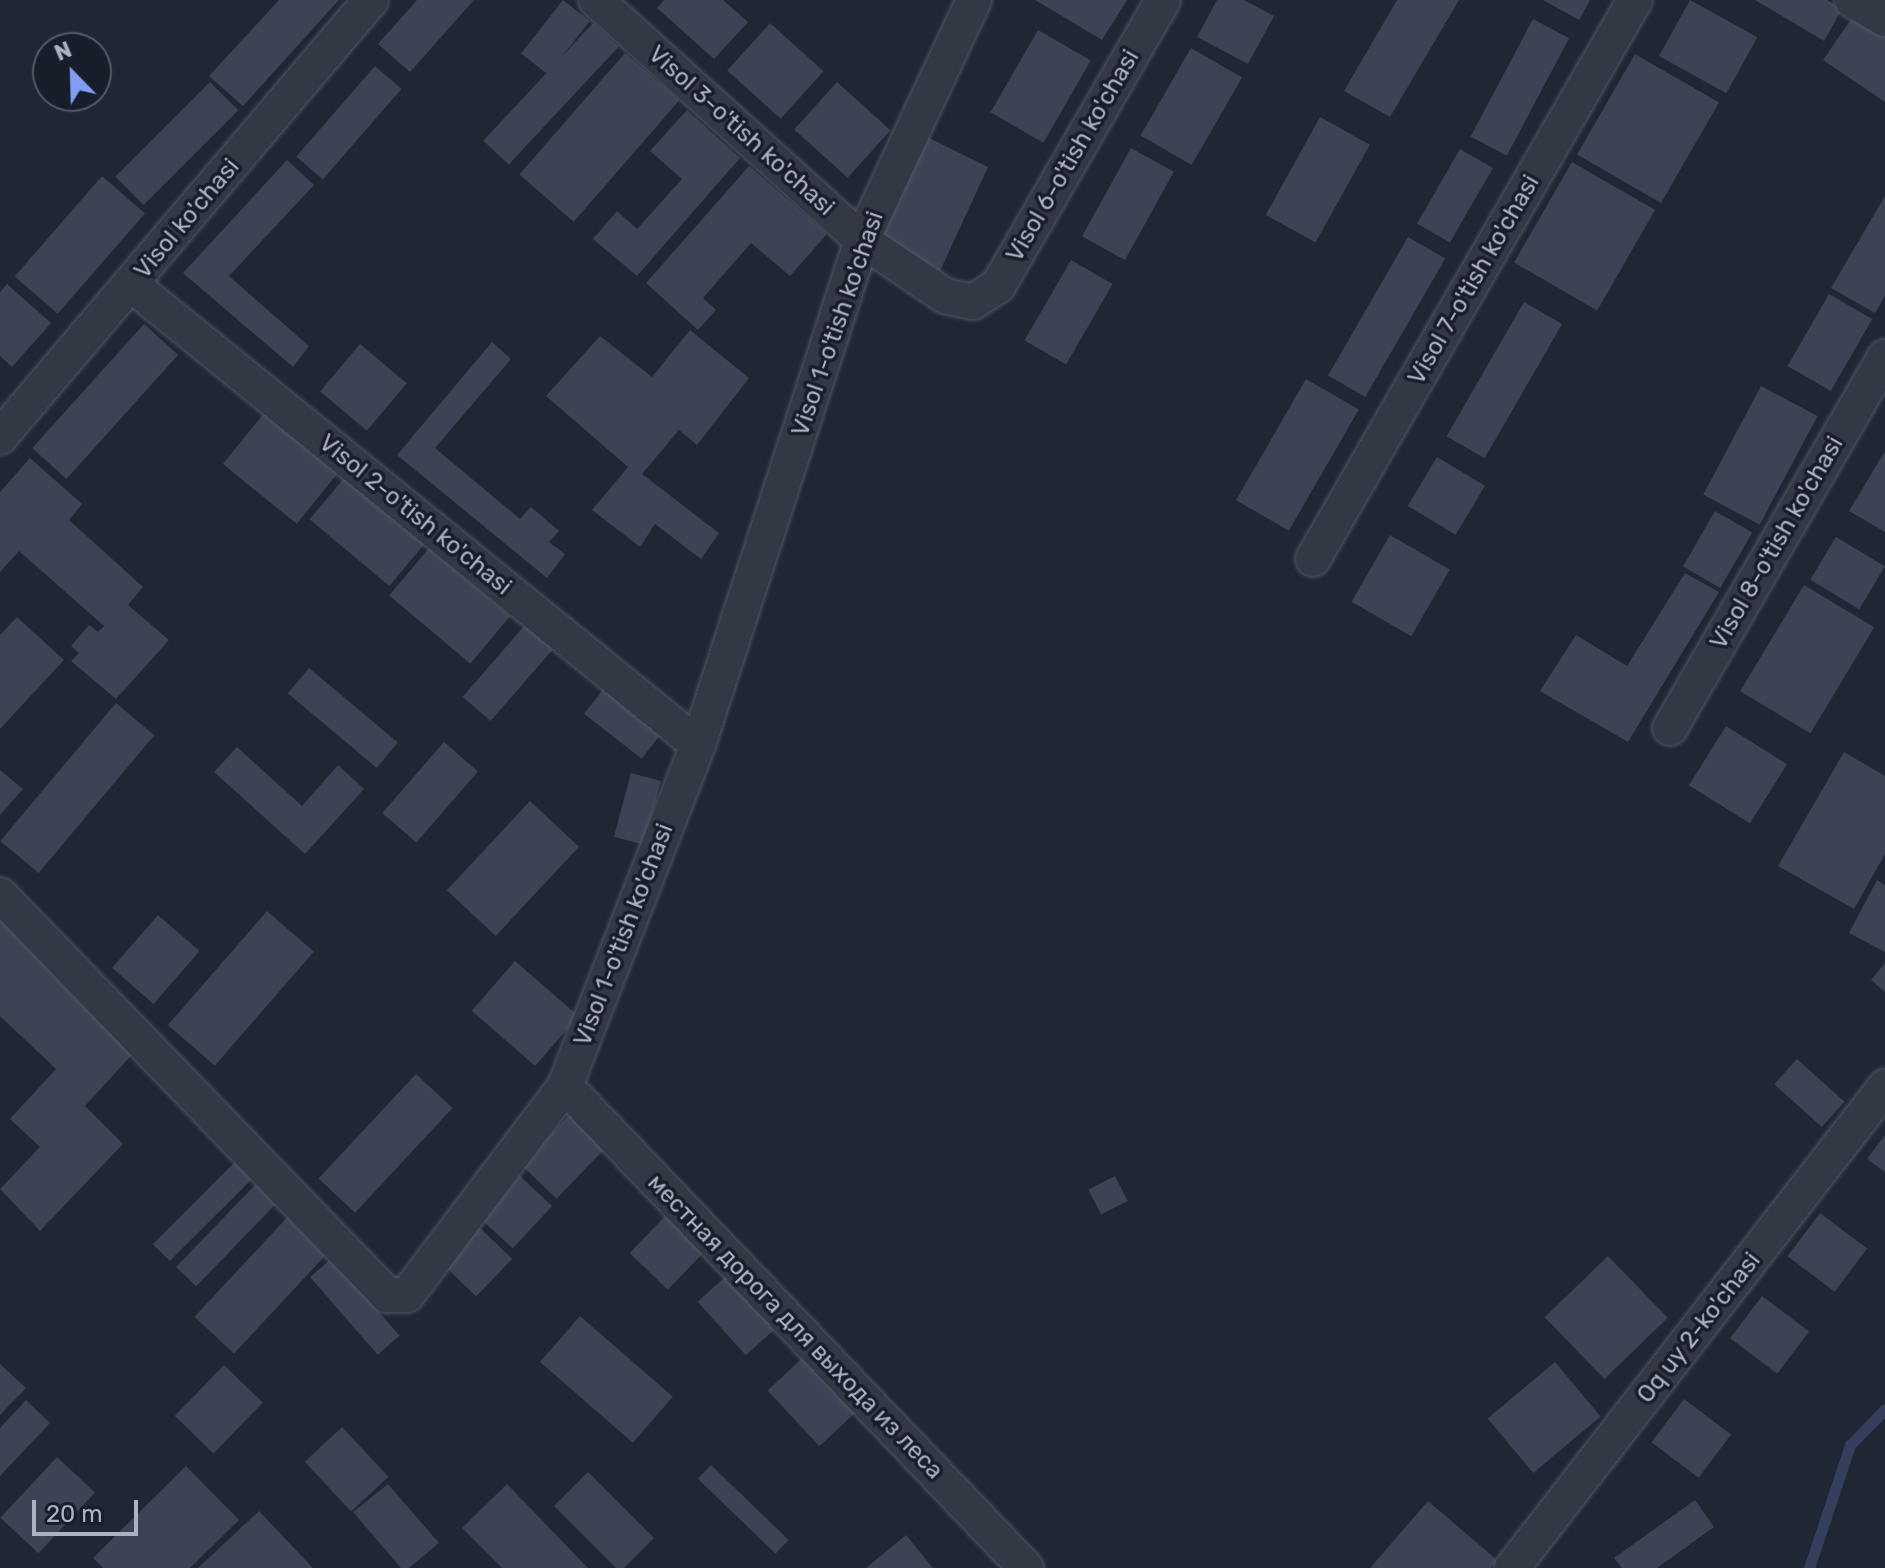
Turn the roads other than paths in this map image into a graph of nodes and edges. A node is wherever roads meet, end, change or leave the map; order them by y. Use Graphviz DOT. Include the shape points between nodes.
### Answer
graph roads {
  1 [pos="371,0"];
  2 [pos="596,0"];
  3 [pos="974,0"];
  4 [pos="1163,0"];
  5 [pos="1635,0"];
  6 [pos="1852,0"];
  7 [pos="1885,19"];
  8 [pos="862,240"];
  9 [pos="132,285"];
  10 [pos="973,302"];
  11 [pos="1885,357"];
  12 [pos="0,437"];
  13 [pos="1313,559"];
  14 [pos="1670,728"];
  15 [pos="698,745"];
  16 [pos="0,895"];
  17 [pos="565,1086"];
  18 [pos="1885,1087"];
  19 [pos="1026,1568"];
  20 [pos="1512,1568"];
  1 -- 9 [label="street, Visol ko'chasi"];
  2 -- 8 [label="street, Visol 3-o'tish ko'chasi"];
  3 -- 8 [label="street, Visol 1-o'tish ko'chasi"];
  4 -- 10 [label="street, Visol 6-o'tish ko'chasi" via="998,286"];
  5 -- 13 [label="street, Visol 7-o'tish ko'chasi"];
  6 -- 7 [label="street"];
  8 -- 10 [label="street, Visol 3-o'tish ko'chasi" via="945,296"];
  8 -- 15 [label="street, Visol 1-o'tish ko'chasi"];
  9 -- 12 [label="street, Visol ko'chasi"];
  9 -- 15 [label="street, Visol 2-o'tish ko'chasi"];
  11 -- 14 [label="street, Visol 8-o'tish ko'chasi"];
  15 -- 17 [label="street, Visol 1-o'tish ko'chasi"];
  16 -- 17 [label="street, Visol 1-o'tish ko'chasi" via="387,1295 407,1295"];
  17 -- 19 [label="street, местная дорога для выхода из леса"];
  18 -- 20 [label="street, Oq uy 2-ko'chasi"];
}
